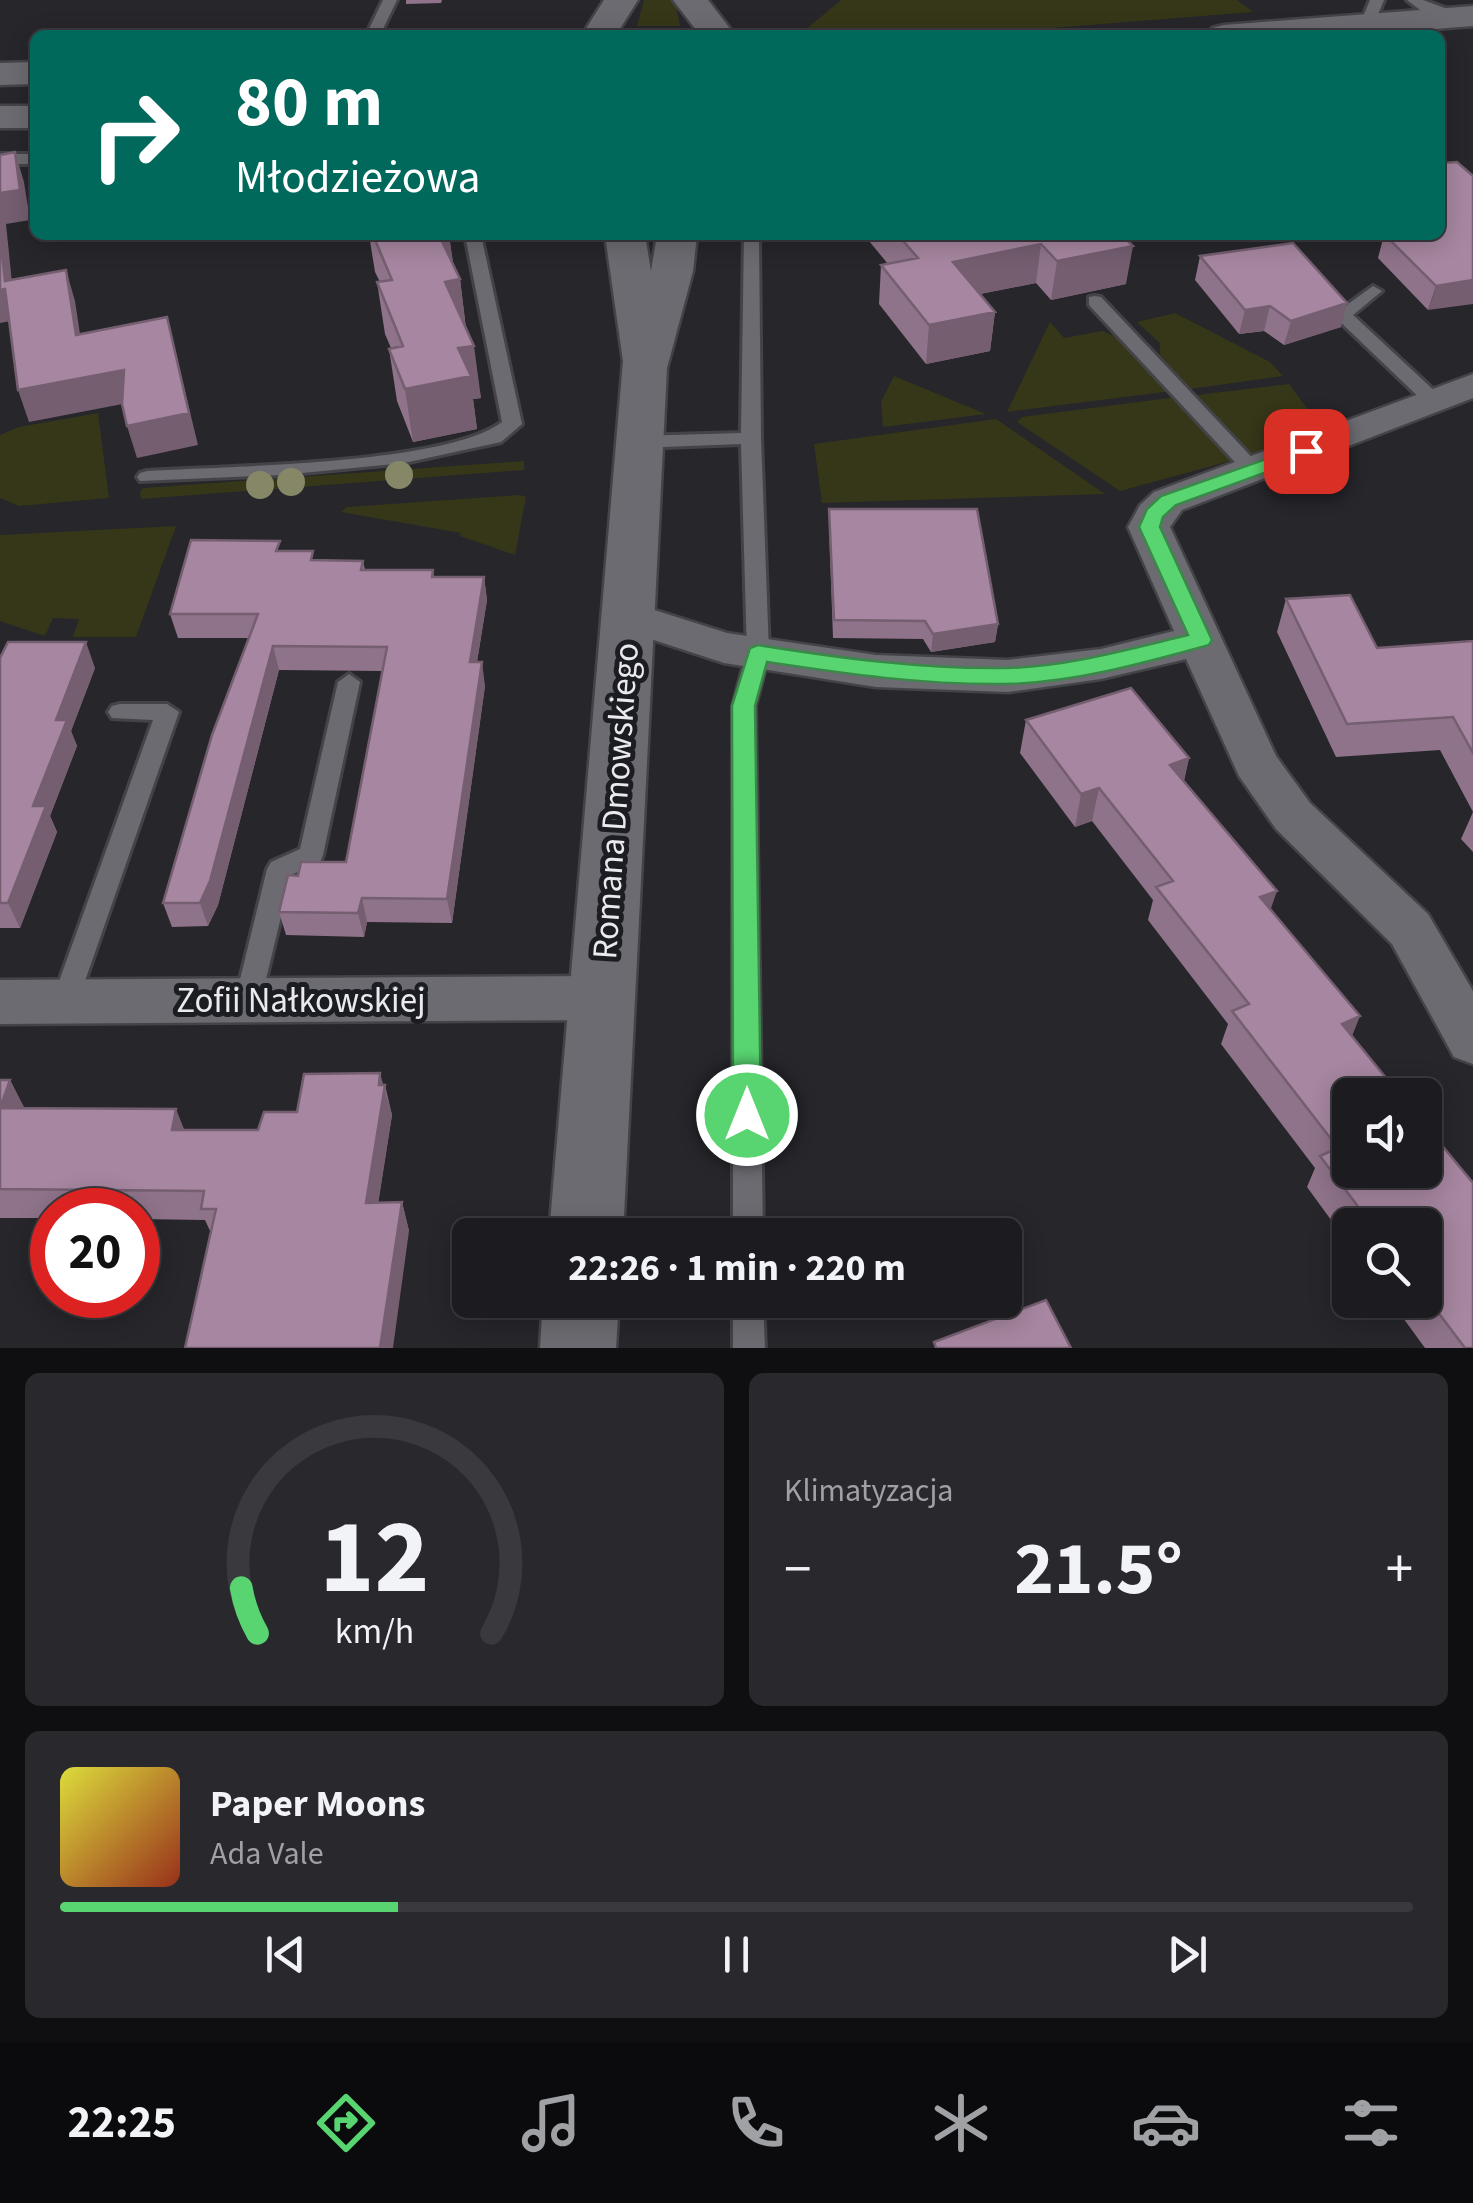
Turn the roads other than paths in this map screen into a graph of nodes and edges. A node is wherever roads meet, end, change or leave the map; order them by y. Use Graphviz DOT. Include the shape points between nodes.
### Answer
graph roads {
  1 [pos="390,0"];
  2 [pos="622,0"];
  3 [pos="634,0"];
  4 [pos="690,0"];
  5 [pos="1414,0"];
  6 [pos="1372,12"];
  7 [pos="1472,21"];
  8 [pos="375,30"];
  9 [pos="602,30"];
  10 [pos="627,30"];
  11 [pos="692,30"];
  12 [pos="714,30"];
  13 [pos="1256,30"];
  14 [pos="1438,30"];
  15 [pos="30,73"];
  16 [pos="0,74"];
  17 [pos="30,116"];
  18 [pos="0,117"];
  19 [pos="30,158"];
  20 [pos="0,159"];
  21 [pos="474,240"];
  22 [pos="618,240"];
  23 [pos="625,240"];
  24 [pos="752,240"];
  25 [pos="679,247"];
  26 [pos="629,279"];
  27 [pos="1374,291"];
  28 [pos="1095,301"];
  29 [pos="644,368"];
  30 [pos="1473,384"];
  31 [pos="1433,400"];
  32 [pos="750,438"];
  33 [pos="638,442"];
  34 [pos="1253,470"];
  35 [pos="147,476"];
  36 [pos="626,616"];
  37 [pos="1201,640"];
  38 [pos="758,653"];
  39 [pos="350,682"];
  40 [pos="120,712"];
  41 [pos="602,998"];
  42 [pos="248,1000"];
  43 [pos="64,1001"];
  44 [pos="0,1002"];
  45 [pos="1473,1041"];
  46 [pos="587,1218"];
  47 [pos="748,1218"];
  48 [pos="580,1318"];
  49 [pos="748,1318"];
  50 [pos="578,1348"];
  51 [pos="749,1348"];
  1 -- 8 [label="lane"];
  2 -- 9 [label="street"];
  3 -- 10 [label="street"];
  4 -- 11 [label="street"];
  4 -- 12 [label="street"];
  5 -- 7 [label="lane"];
  6 -- 7 [label="street"];
  6 -- 13 [label="street"];
  7 -- 14 [label="street"];
  15 -- 16 [label="street"];
  17 -- 18 [label="street"];
  19 -- 20 [label="lane"];
  21 -- 35 [label="lane" via="509,432 442,453"];
  22 -- 26 [label="street"];
  23 -- 26 [label="street, Romana Dmowskiego"];
  24 -- 32 [label="lane"];
  25 -- 29 [label="street, Romana Dmowskiego"];
  26 -- 29 [label="street, Romana Dmowskiego"];
  27 -- 31 [label="lane" via="1342,316"];
  28 -- 34 [label="lane"];
  29 -- 33 [label="street, Romana Dmowskiego"];
  30 -- 31 [label="street"];
  31 -- 34 [label="street"];
  32 -- 33 [label="lane"];
  32 -- 38 [label="lane"];
  33 -- 36 [label="street, Romana Dmowskiego"];
  34 -- 37 [label="street" via="1168,501 1150,527"];
  36 -- 38 [label="street"];
  36 -- 41 [label="street, Romana Dmowskiego"];
  37 -- 38 [label="street" via="1101,664 1008,676 876,671"];
  37 -- 45 [label="street" via="1256,764 1293,816 1410,930"];
  38 -- 47 [label="lane" via="744,706"];
  39 -- 42 [label="lane" via="311,855 280,869"];
  40 -- 43 [label="lane" via="167,712"];
  41 -- 42 [label="street, Zofii Nałkowskiej"];
  41 -- 46 [label="street, Romana Dmowskiego"];
  42 -- 43 [label="street, Zofii Nałkowskiej"];
  43 -- 44 [label="street, Zofii Nałkowskiej"];
  48 -- 50 [label="street"];
  49 -- 51 [label="lane"];
}
